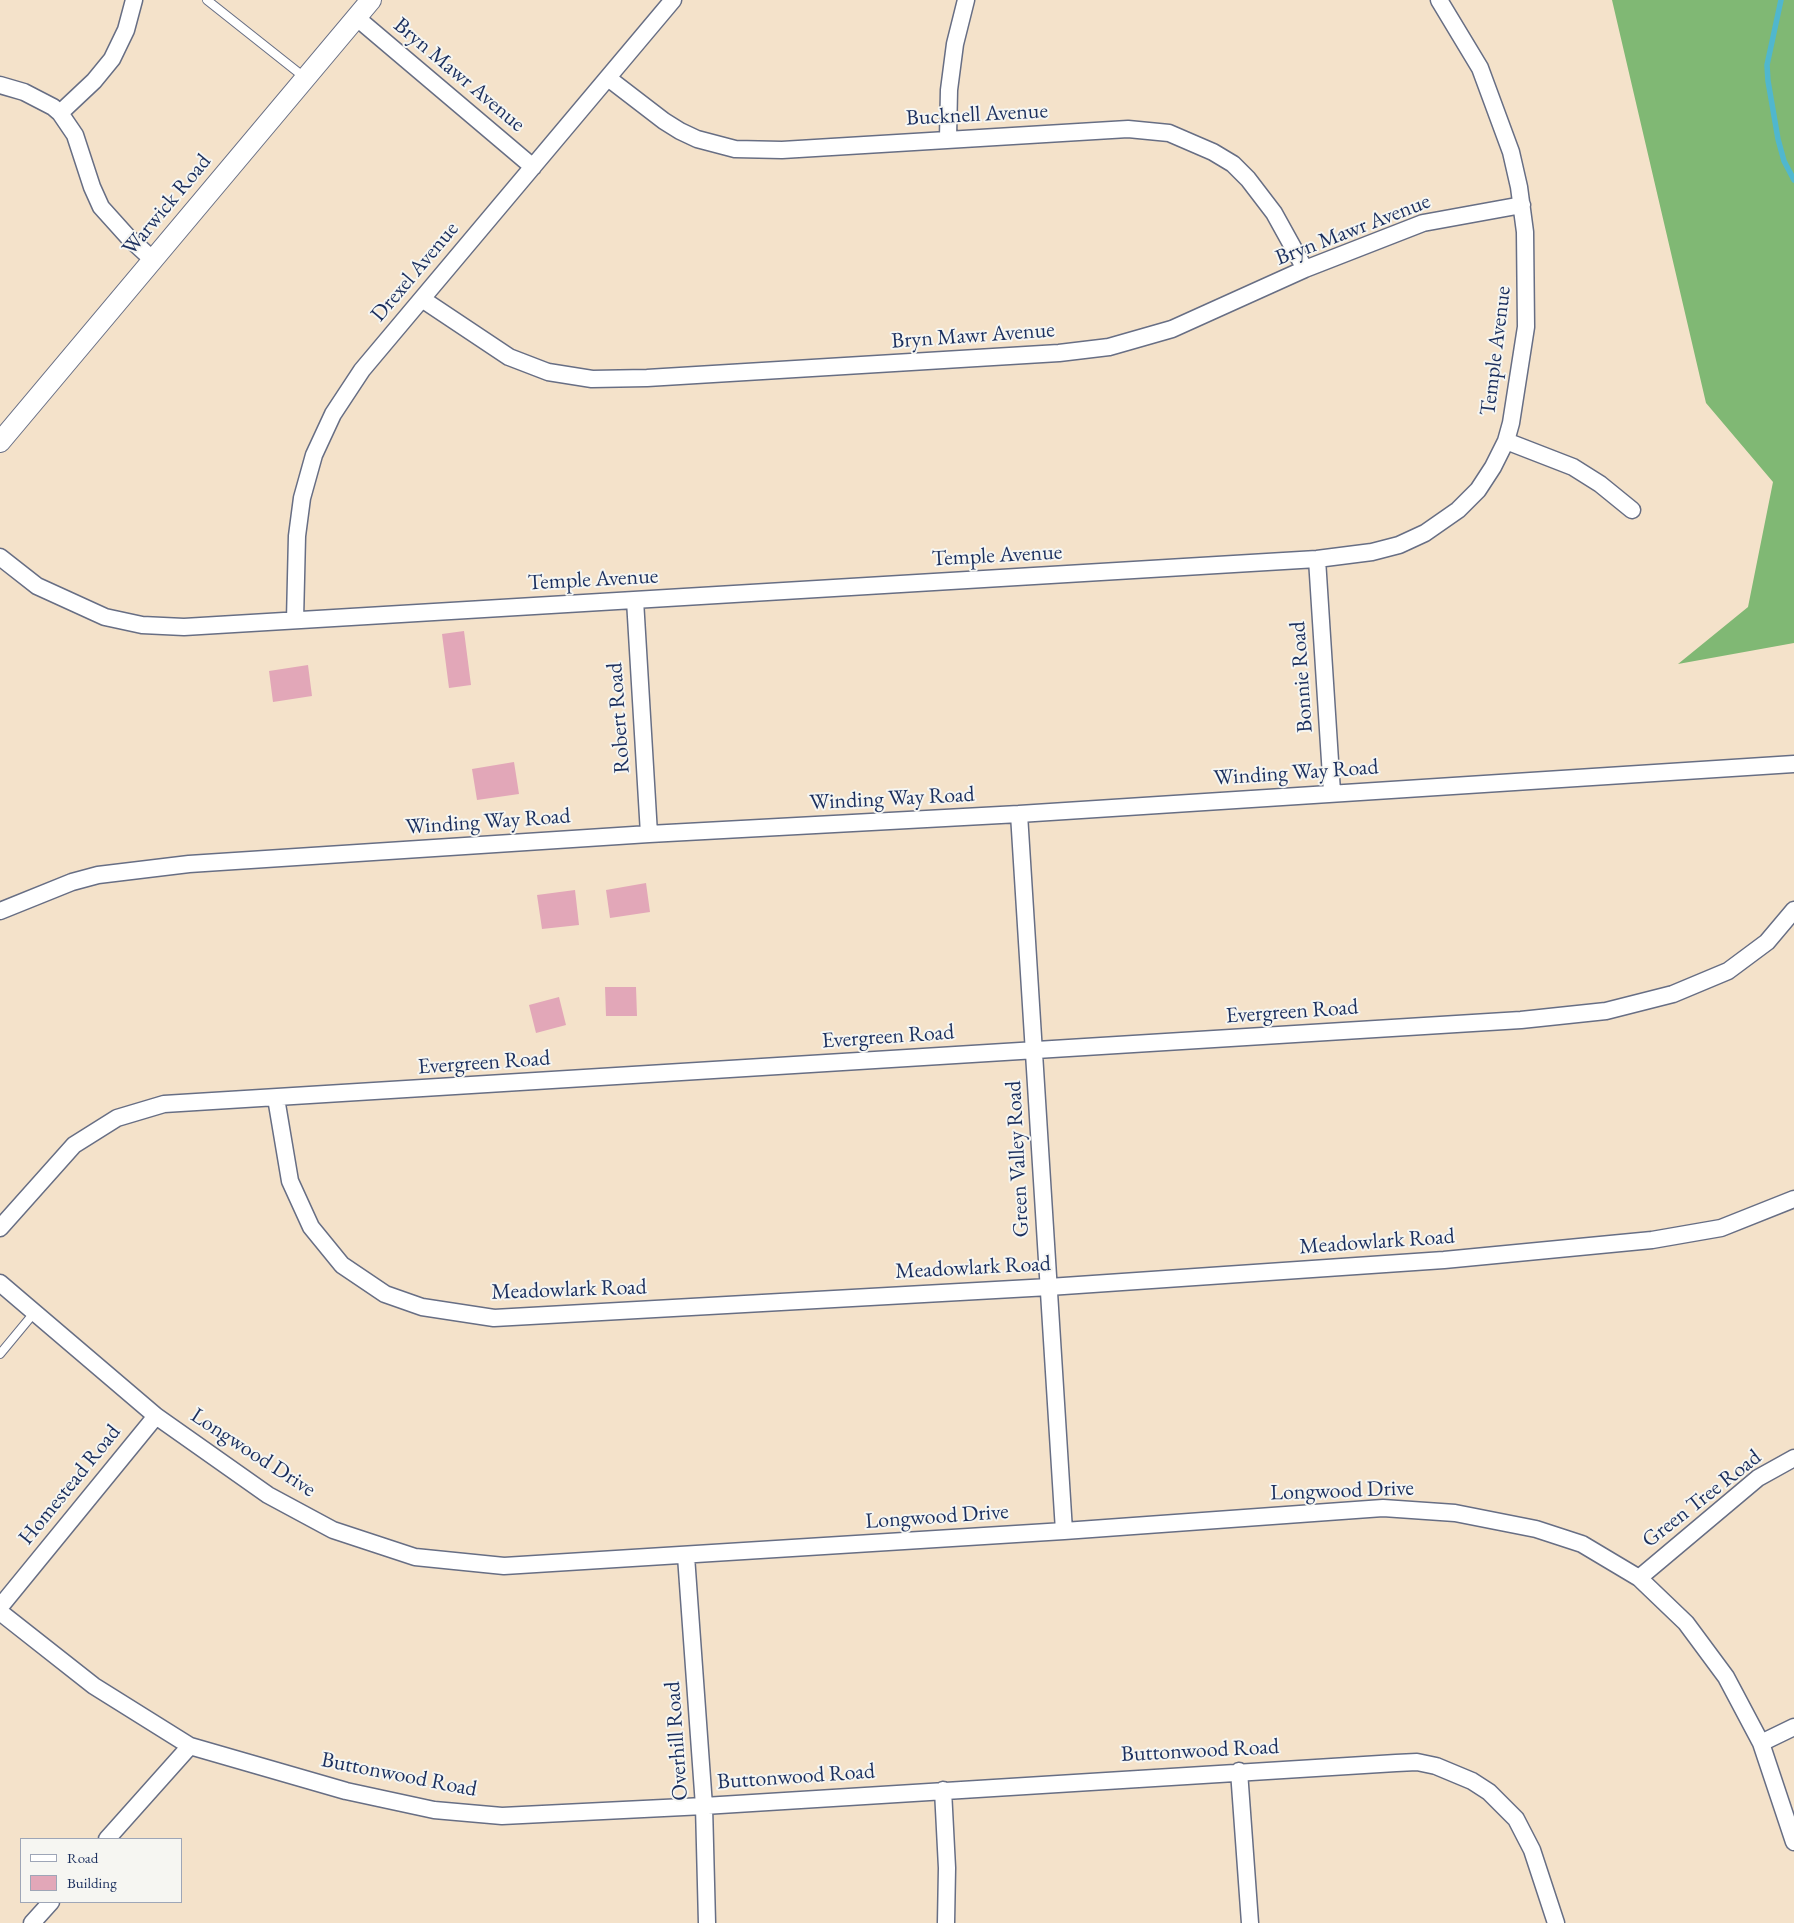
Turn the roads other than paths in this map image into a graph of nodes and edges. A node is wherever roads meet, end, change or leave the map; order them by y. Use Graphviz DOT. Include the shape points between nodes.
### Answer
graph roads {
  1 [pos="134,0"];
  2 [pos="207,0"];
  3 [pos="371,0"];
  4 [pos="673,0"];
  5 [pos="966,0"];
  6 [pos="1439,0"];
  7 [pos="356,18"];
  8 [pos="608,78"];
  9 [pos="305,79"];
  10 [pos="0,85"];
  11 [pos="60,113"];
  12 [pos="948,138"];
  13 [pos="532,167"];
  14 [pos="1522,205"];
  15 [pos="152,258"];
  16 [pos="1305,269"];
  17 [pos="422,299"];
  18 [pos="1506,441"];
  19 [pos="0,442"];
  20 [pos="1632,510"];
  21 [pos="0,557"];
  22 [pos="1317,559"];
  23 [pos="635,600"];
  24 [pos="295,620"];
  25 [pos="1794,764"];
  26 [pos="1332,792"];
  27 [pos="1019,814"];
  28 [pos="649,834"];
  29 [pos="1794,910"];
  30 [pos="0,911"];
  31 [pos="1034,1051"];
  32 [pos="276,1098"];
  33 [pos="1794,1198"];
  34 [pos="0,1228"];
  35 [pos="0,1283"];
  36 [pos="1049,1287"];
  37 [pos="34,1313"];
  38 [pos="1,1352"];
  39 [pos="156,1416"];
  40 [pos="1794,1458"];
  41 [pos="1064,1531"];
  42 [pos="686,1556"];
  43 [pos="1639,1578"];
  44 [pos="0,1607"];
  45 [pos="0,1612"];
  46 [pos="1794,1727"];
  47 [pos="1761,1742"];
  48 [pos="190,1746"];
  49 [pos="1240,1771"];
  50 [pos="943,1790"];
  51 [pos="704,1806"];
  52 [pos="107,1838"];
  53 [pos="1794,1842"];
  54 [pos="50,1903"];
  55 [pos="32,1923"];
  56 [pos="707,1923"];
  57 [pos="946,1923"];
  58 [pos="1250,1923"];
  59 [pos="1556,1923"];
  1 -- 11 [label="street" via="123,38 112,59"];
  2 -- 9 [label="lane"];
  3 -- 7 [label="street, Warwick Road"];
  4 -- 8 [label="street, Drexel Avenue"];
  5 -- 12 [label="street" via="955,44 949,90"];
  6 -- 14 [label="street, Temple Avenue" via="1470,50 1488,90 1511,152"];
  7 -- 9 [label="street, Warwick Road"];
  7 -- 13 [label="street, Bryn Mawr Avenue"];
  8 -- 12 [label="street, Bucknell Avenue" via="680,131 697,139 735,148 782,150"];
  8 -- 13 [label="street, Drexel Avenue"];
  9 -- 15 [label="street, Warwick Road"];
  10 -- 11 [label="street" via="24,92"];
  11 -- 15 [label="street" via="75,135 101,207"];
  12 -- 16 [label="street, Bucknell Avenue" via="1128,129 1151,130 1190,140 1233,164 1248,179 1274,212"];
  13 -- 17 [label="street, Drexel Avenue"];
  14 -- 16 [label="street, Bryn Mawr Avenue" via="1423,223"];
  14 -- 18 [label="street, Temple Avenue" via="1527,259 1526,327 1516,404"];
  15 -- 19 [label="street, Warwick Road"];
  16 -- 17 [label="street, Bryn Mawr Avenue" via="1172,329 1094,350 617,380 569,376 529,366 485,343"];
  17 -- 24 [label="street, Drexel Avenue" via="362,370 322,435 308,476 298,527"];
  18 -- 20 [label="street" via="1580,471"];
  18 -- 22 [label="street, Temple Avenue" via="1478,490 1435,527 1386,548"];
  21 -- 24 [label="street, Temple Avenue" via="37,586 88,610 124,622 184,627"];
  22 -- 23 [label="street, Temple Avenue"];
  22 -- 26 [label="street, Bonnie Road"];
  23 -- 24 [label="street, Temple Avenue"];
  23 -- 28 [label="street, Robert Road"];
  25 -- 26 [label="street, Winding Way Road"];
  26 -- 27 [label="street, Winding Way Road"];
  27 -- 28 [label="street, Winding Way Road"];
  27 -- 31 [label="street, Green Valley Road"];
  28 -- 30 [label="street, Winding Way Road" via="189,864 81,880"];
  29 -- 31 [label="street, Evergreen Road" via="1767,942 1728,971 1673,994 1606,1011"];
  31 -- 32 [label="street, Evergreen Road"];
  31 -- 36 [label="street, Green Valley Road"];
  32 -- 34 [label="street, Evergreen Road" via="164,1104 117,1118 74,1145"];
  32 -- 36 [label="street, Meadowlark Road" via="290,1181 310,1227 342,1265 385,1294 422,1307 494,1318"];
  33 -- 36 [label="street, Meadowlark Road" via="1721,1228 1652,1240 1444,1260"];
  35 -- 37 [label="street, Longwood Drive"];
  36 -- 41 [label="street, Green Valley Road"];
  37 -- 38 [label="lane"];
  37 -- 39 [label="street, Longwood Drive"];
  39 -- 42 [label="street, Longwood Drive" via="268,1495 333,1530 415,1557 504,1566"];
  39 -- 44 [label="street, Homestead Road"];
  40 -- 43 [label="street, Green Tree Road" via="1758,1478"];
  41 -- 42 [label="street, Longwood Drive"];
  41 -- 43 [label="street, Longwood Drive" via="1384,1508 1456,1513 1536,1529 1582,1544"];
  42 -- 51 [label="street, Overhill Road"];
  43 -- 47 [label="street, Longwood Drive" via="1692,1631 1726,1677"];
  45 -- 48 [label="street, Buttonwood Road" via="94,1686"];
  46 -- 47 [label="street"];
  47 -- 53 [label="street, Longwood Drive"];
  48 -- 51 [label="street, Buttonwood Road" via="346,1791 434,1810 502,1816"];
  48 -- 52 [label="street"];
  49 -- 50 [label="street, Buttonwood Road"];
  49 -- 58 [label="street"];
  49 -- 59 [label="street, Buttonwood Road" via="1417,1762 1453,1772 1488,1792 1516,1819 1532,1850"];
  50 -- 51 [label="street, Buttonwood Road"];
  50 -- 57 [label="street"];
  51 -- 56 [label="street, Overhill Road"];
  54 -- 55 [label="street"];
}
